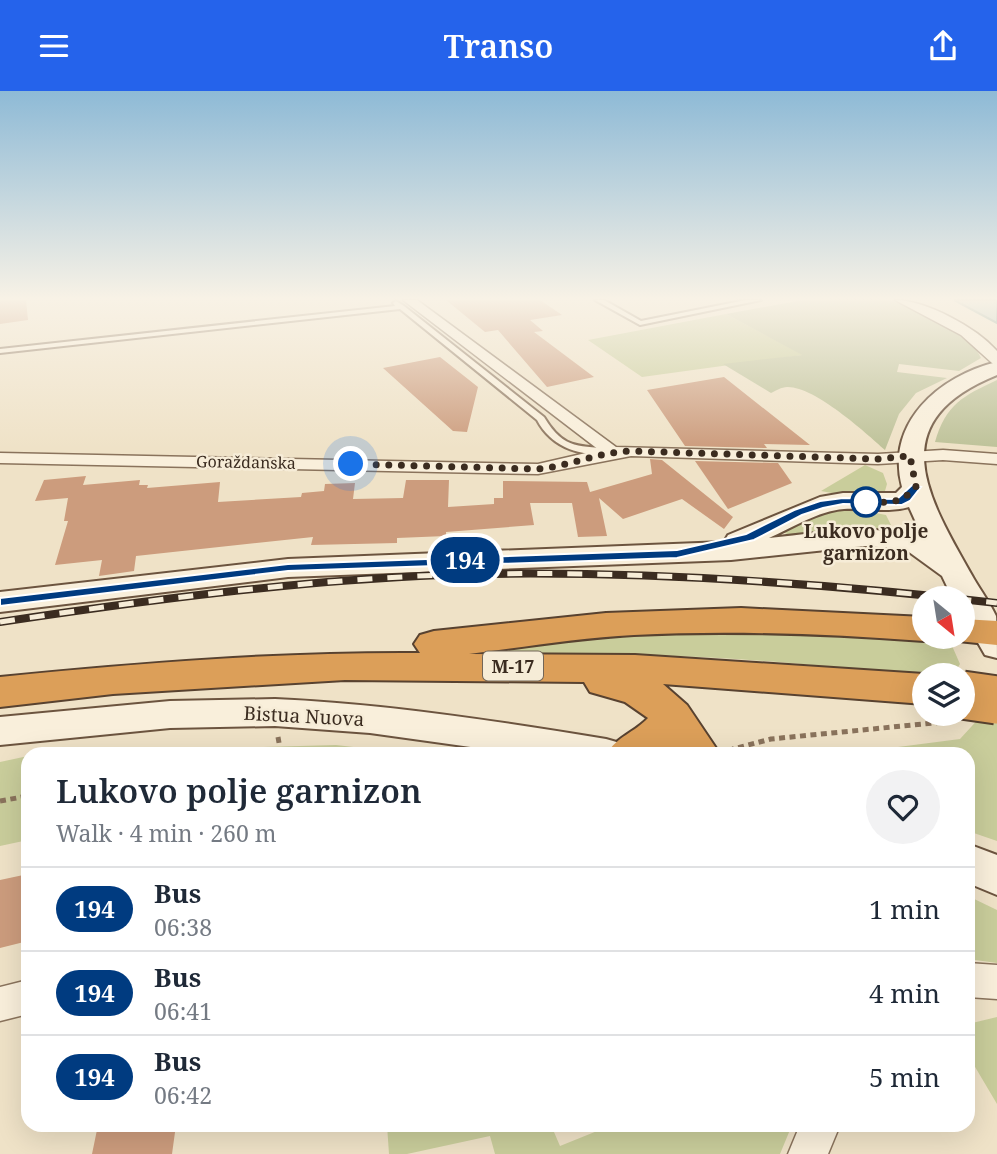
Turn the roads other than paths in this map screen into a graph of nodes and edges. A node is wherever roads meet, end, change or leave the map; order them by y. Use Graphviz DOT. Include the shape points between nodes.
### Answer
graph roads {
  1 [pos="460,350"];
  2 [pos="470,350"];
  3 [pos="997,367"];
  4 [pos="612,451"];
  5 [pos="910,456"];
  6 [pos="0,458"];
  7 [pos="997,459"];
  8 [pos="916,487"];
  9 [pos="677,554"];
  10 [pos="955,572"];
  11 [pos="0,602"];
  12 [pos="912,628"];
  13 [pos="986,636"];
  14 [pos="113,680"];
  15 [pos="912,687"];
  16 [pos="0,692"];
  17 [pos="997,700"];
  18 [pos="975,703"];
  19 [pos="672,716"];
  20 [pos="0,731"];
  21 [pos="506,746"];
  22 [pos="643,747"];
  23 [pos="692,747"];
  24 [pos="975,857"];
  25 [pos="997,864"];
  26 [pos="975,866"];
  27 [pos="997,876"];
  28 [pos="975,980"];
  29 [pos="997,982"];
  30 [pos="21,998"];
  31 [pos="0,1004"];
  32 [pos="817,1132"];
  33 [pos="808,1154"];
  1 -- 4 [label="lane" via="541,419 561,445"];
  2 -- 4 [label="street"];
  3 -- 5 [label="street" via="964,381 932,403 920,419"];
  4 -- 5 [label="street, Goraždanska" via="877,459"];
  4 -- 6 [label="street, Goraždanska" via="538,469"];
  5 -- 7 [label="street, Goraždanska"];
  5 -- 8 [label="street"];
  8 -- 9 [label="street" via="898,502 820,505 750,537"];
  8 -- 10 [label="street"];
  9 -- 10 [label="street" via="884,538 919,546"];
  9 -- 11 [label="street" via="288,568"];
  10 -- 13 [label="street"];
  12 -- 14 [label="highway" via="710,619 628,623 396,647 220,658"];
  14 -- 15 [label="highway, M-17" via="345,666 495,666 712,673"];
  14 -- 16 [label="highway, M-17"];
  14 -- 19 [label="highway" via="186,686 592,680 649,693"];
  17 -- 18 [label="highway, bridge"];
  19 -- 22 [label="highway" via="662,734"];
  19 -- 23 [label="highway"];
  20 -- 21 [label="street, Bistua Nuova" via="228,712 421,725"];
  24 -- 25 [label="street"];
  26 -- 27 [label="street"];
  28 -- 29 [label="street"];
  30 -- 31 [label="street"];
  32 -- 33 [label="street"];
}
